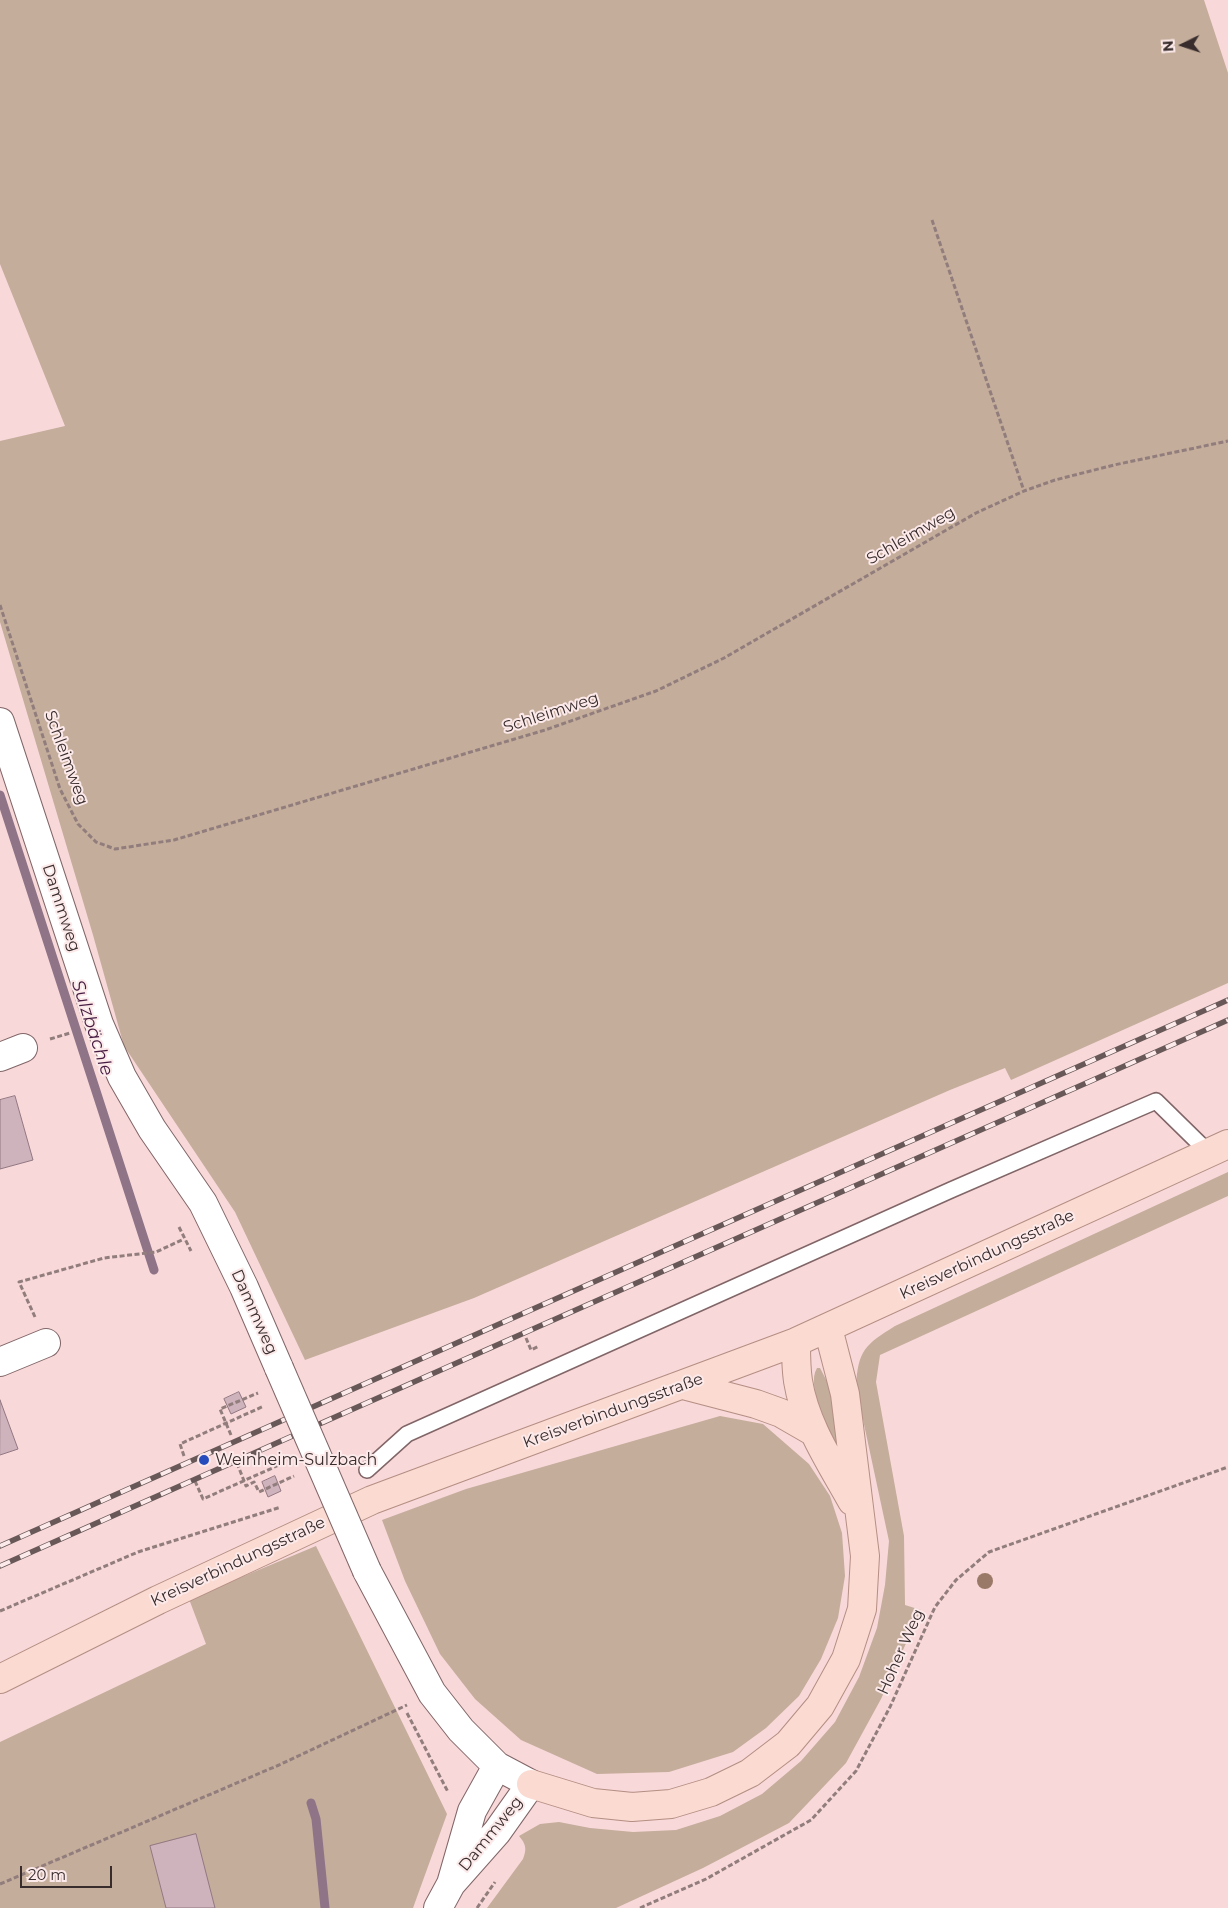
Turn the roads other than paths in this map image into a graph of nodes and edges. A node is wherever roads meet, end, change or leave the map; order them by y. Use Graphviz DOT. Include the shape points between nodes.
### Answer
graph roads {
  1 [pos="0,722"];
  2 [pos="1218,1148"];
  3 [pos="828,1328"];
  4 [pos="796,1342"];
  5 [pos="46,1343"];
  6 [pos="0,1362"];
  7 [pos="683,1385"];
  8 [pos="814,1432"];
  9 [pos="367,1470"];
  10 [pos="859,1514"];
  11 [pos="0,1679"];
  12 [pos="497,1766"];
  13 [pos="531,1784"];
  14 [pos="451,1884"];
  15 [pos="438,1908"];
  1 -- 12 [label="street, Dammweg, bridge" via="99,1024 122,1077 152,1129 203,1203 244,1287 367,1571 432,1693 461,1730"];
  2 -- 3 [label="main road, Kreisverbindungsstraße"];
  2 -- 9 [label="lane" via="1156,1101 407,1434"];
  3 -- 4 [label="main road, Kreisverbindungsstraße"];
  3 -- 10 [label="main road" via="845,1394"];
  4 -- 7 [label="main road, Kreisverbindungsstraße"];
  4 -- 8 [label="main road" via="801,1398"];
  5 -- 6 [label="street"];
  7 -- 8 [label="main road" via="756,1404 781,1413"];
  7 -- 11 [label="main road, Kreisverbindungsstraße" via="372,1500 158,1600"];
  8 -- 10 [label="main road"];
  10 -- 13 [label="main road" via="865,1556 862,1609 846,1659 825,1698 788,1744 750,1773 711,1792 671,1804 632,1807 593,1802"];
  12 -- 13 [label="street"];
  12 -- 14 [label="street, Dammweg" via="472,1811"];
  13 -- 14 [label="street, Dammweg" via="497,1832"];
  14 -- 15 [label="street, Dammweg"];
}
